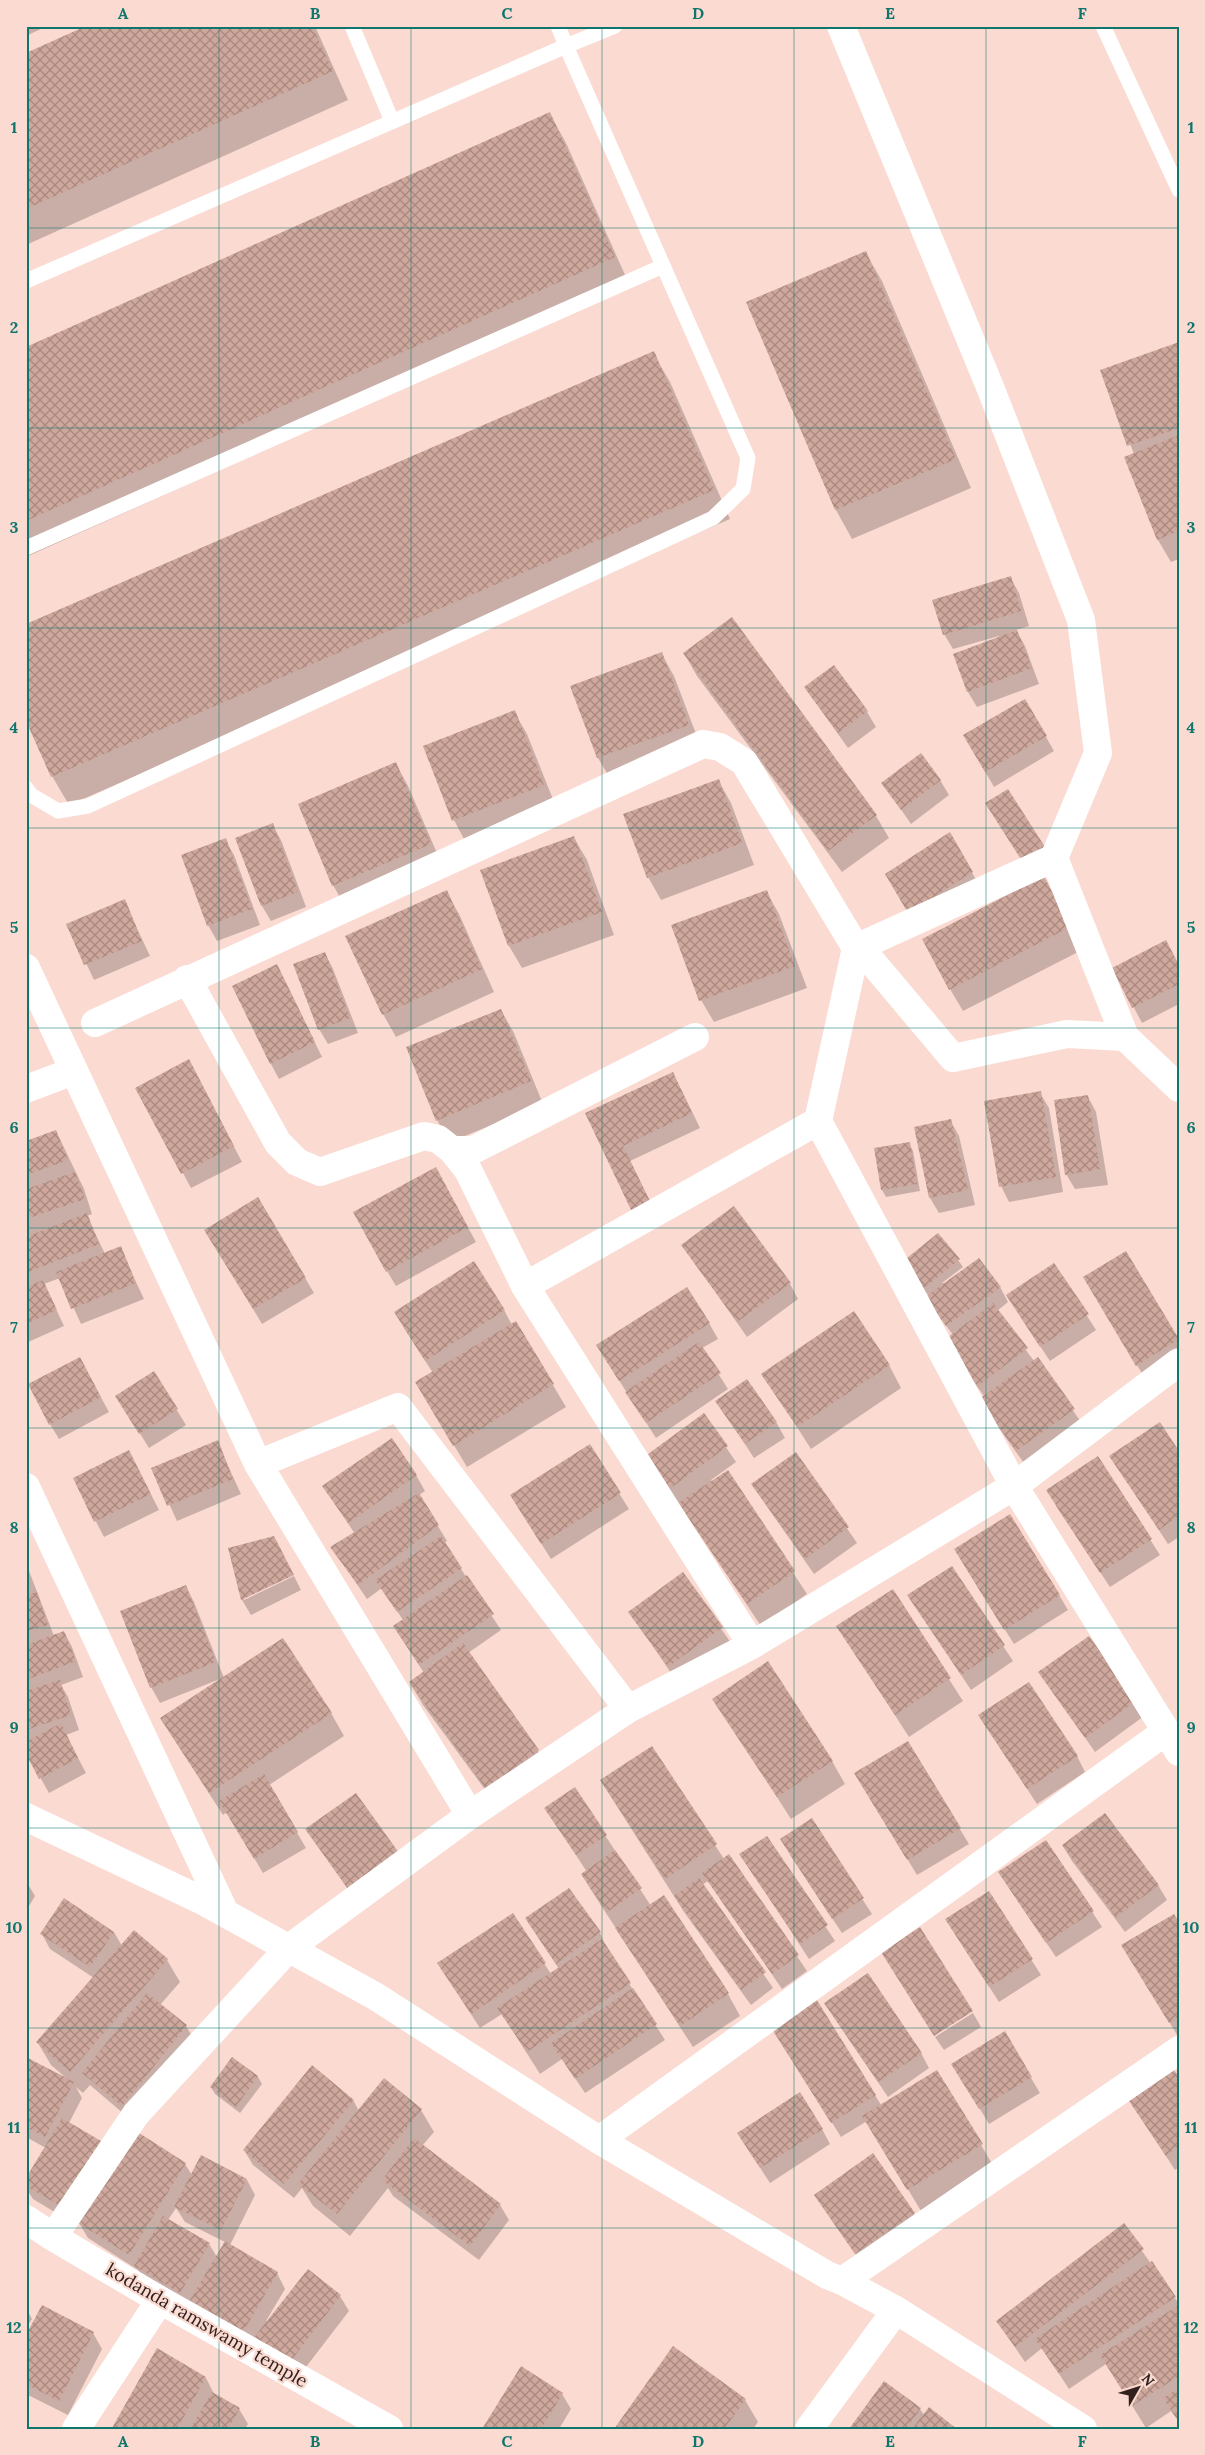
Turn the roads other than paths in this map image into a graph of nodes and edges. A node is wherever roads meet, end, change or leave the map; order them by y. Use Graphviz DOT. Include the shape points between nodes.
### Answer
graph roads {
  1 [pos="352,26"];
  2 [pos="558,26"];
  3 [pos="615,26"];
  4 [pos="841,26"];
  5 [pos="1103,26"];
  6 [pos="566,46"];
  7 [pos="392,121"];
  8 [pos="1179,190"];
  9 [pos="663,266"];
  10 [pos="26,281"];
  11 [pos="26,548"];
  12 [pos="26,788"];
  13 [pos="1054,858"];
  14 [pos="856,948"];
  15 [pos="26,968"];
  16 [pos="187,979"];
  17 [pos="95,1023"];
  18 [pos="695,1037"];
  19 [pos="1125,1037"];
  20 [pos="74,1071"];
  21 [pos="1179,1088"];
  22 [pos="26,1089"];
  23 [pos="818,1121"];
  24 [pos="452,1150"];
  25 [pos="524,1286"];
  26 [pos="1179,1362"];
  27 [pos="258,1464"];
  28 [pos="1014,1486"];
  29 [pos="26,1487"];
  30 [pos="752,1646"];
  31 [pos="628,1709"];
  32 [pos="1172,1742"];
  33 [pos="470,1815"];
  34 [pos="26,1817"];
  35 [pos="225,1913"];
  36 [pos="289,1948"];
  37 [pos="1179,2050"];
  38 [pos="599,2140"];
  39 [pos="26,2219"];
  40 [pos="53,2237"];
  41 [pos="842,2281"];
  42 [pos="160,2300"];
  43 [pos="896,2310"];
  44 [pos="76,2429"];
  45 [pos="389,2429"];
  46 [pos="810,2429"];
  47 [pos="1083,2429"];
  1 -- 7 [label="lane"];
  2 -- 6 [label="lane"];
  3 -- 6 [label="lane"];
  4 -- 13 [label="street" via="990,387 1081,620 1098,753"];
  5 -- 8 [label="lane"];
  6 -- 7 [label="lane"];
  6 -- 9 [label="lane"];
  7 -- 10 [label="lane"];
  9 -- 11 [label="lane"];
  9 -- 12 [label="lane" via="748,458 743,489 713,518 88,806 58,811 31,795"];
  13 -- 14 [label="street"];
  13 -- 19 [label="street"];
  14 -- 16 [label="street" via="744,762 720,747 703,744"];
  14 -- 19 [label="street" via="863,951 954,1058 1067,1034"];
  14 -- 23 [label="street"];
  15 -- 20 [label="street"];
  16 -- 17 [label="street"];
  16 -- 24 [label="street" via="278,1143 297,1162 320,1172 424,1136 438,1139"];
  18 -- 24 [label="street" via="473,1150"];
  19 -- 21 [label="street"];
  20 -- 22 [label="street"];
  20 -- 27 [label="street"];
  23 -- 25 [label="street"];
  23 -- 28 [label="street"];
  24 -- 25 [label="street" via="468,1170"];
  25 -- 30 [label="street"];
  26 -- 28 [label="street"];
  27 -- 31 [label="street" via="398,1407"];
  27 -- 33 [label="street"];
  28 -- 30 [label="street"];
  28 -- 32 [label="street"];
  29 -- 35 [label="street"];
  30 -- 31 [label="street"];
  31 -- 33 [label="street"];
  32 -- 38 [label="street"];
  33 -- 36 [label="street"];
  34 -- 35 [label="street"];
  35 -- 36 [label="street"];
  36 -- 38 [label="street" via="375,1996"];
  36 -- 40 [label="street" via="136,2114"];
  37 -- 41 [label="street"];
  38 -- 41 [label="street"];
  39 -- 40 [label="street, kodanda ramswamy temple"];
  40 -- 42 [label="street, kodanda ramswamy temple"];
  41 -- 43 [label="street"];
  42 -- 44 [label="street"];
  42 -- 45 [label="street, kodanda ramswamy temple"];
  43 -- 46 [label="street"];
  43 -- 47 [label="street"];
}
